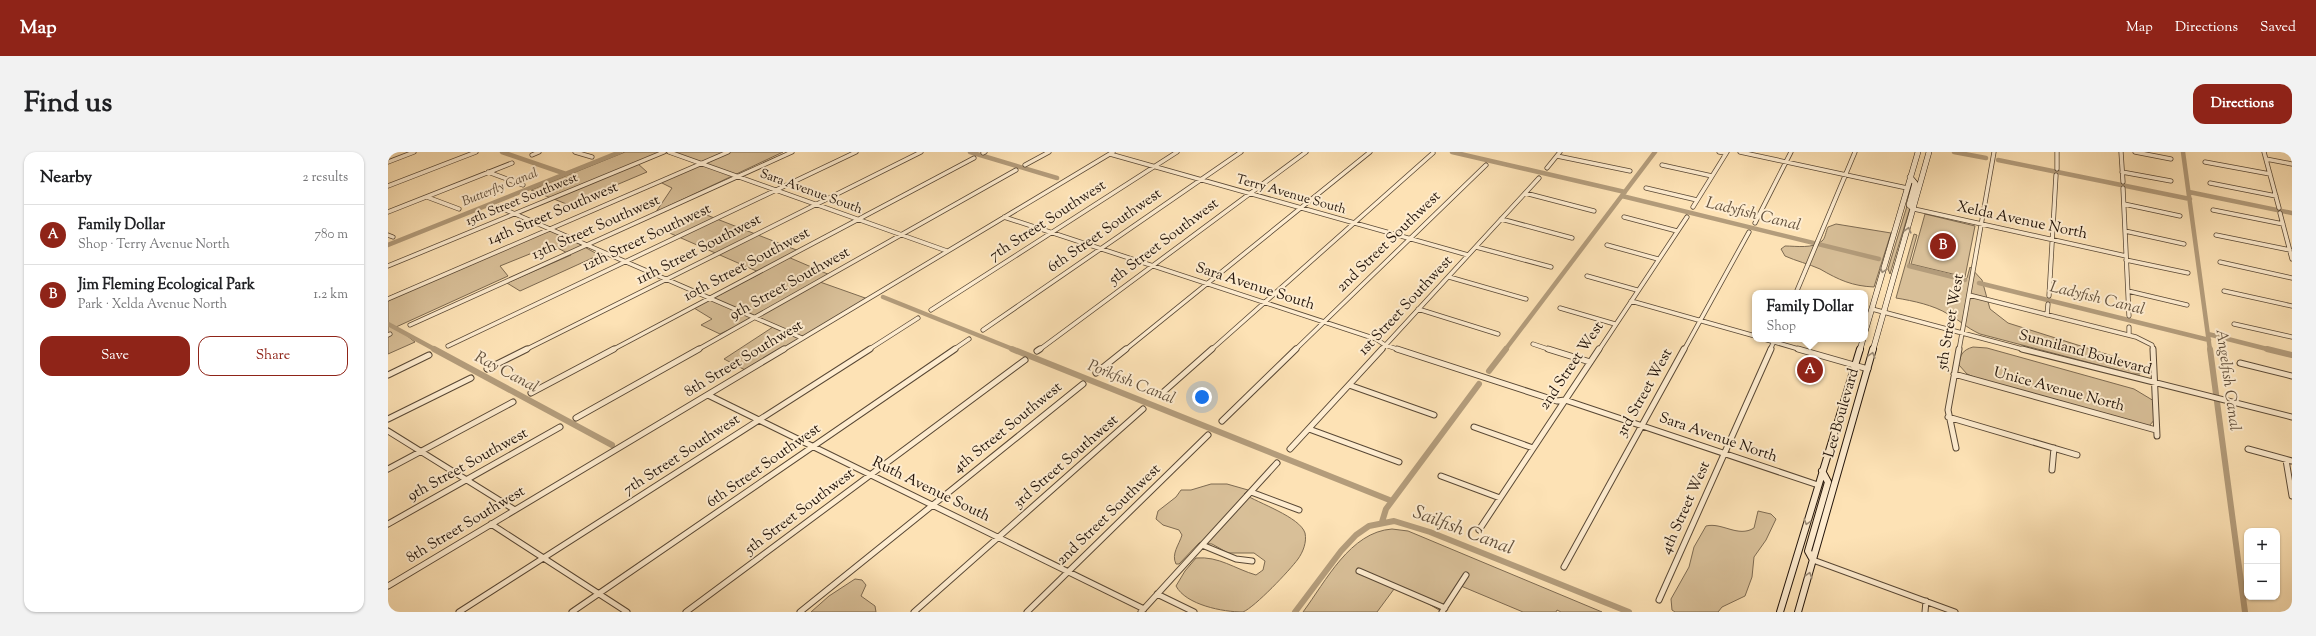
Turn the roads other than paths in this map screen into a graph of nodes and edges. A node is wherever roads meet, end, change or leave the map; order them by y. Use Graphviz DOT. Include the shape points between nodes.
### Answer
graph roads {
  1 [pos="414,152"];
  2 [pos="476,152"];
  3 [pos="539,152"];
  4 [pos="575,152"];
  5 [pos="664,152"];
  6 [pos="669,152"];
  7 [pos="728,152"];
  8 [pos="792,152"];
  9 [pos="856,152"];
  10 [pos="921,152"];
  11 [pos="1049,152"];
  12 [pos="1178,152"];
  13 [pos="1241,152"];
  14 [pos="1306,152"];
  15 [pos="1370,152"];
  16 [pos="1560,152"];
  17 [pos="1719,152"];
  18 [pos="1740,152"];
  19 [pos="1791,152"];
  20 [pos="1854,152"];
  21 [pos="1918,152"];
  22 [pos="1994,152"];
  23 [pos="2057,152"];
  24 [pos="2121,152"];
  25 [pos="2135,152"];
  26 [pos="2258,152"];
  27 [pos="1111,153"];
  28 [pos="1433,153"];
  29 [pos="1726,153"];
  30 [pos="1927,153"];
  31 [pos="2264,153"];
  32 [pos="532,155"];
  33 [pos="1557,156"];
  34 [pos="592,157"];
  35 [pos="974,158"];
  36 [pos="2171,159"];
  37 [pos="2266,159"];
  38 [pos="388,162"];
  39 [pos="1786,162"];
  40 [pos="2205,162"];
  41 [pos="512,163"];
  42 [pos="702,163"];
  43 [pos="1662,164"];
  44 [pos="2292,164"];
  45 [pos="1486,165"];
  46 [pos="1025,166"];
  47 [pos="1155,167"];
  48 [pos="1547,168"];
  49 [pos="2057,169"];
  50 [pos="1016,170"];
  51 [pos="1630,171"];
  52 [pos="488,172"];
  53 [pos="2122,172"];
  54 [pos="2270,174"];
  55 [pos="1845,175"];
  56 [pos="2056,175"];
  57 [pos="1712,176"];
  58 [pos="738,177"];
  59 [pos="1910,177"];
  60 [pos="1538,178"];
  61 [pos="1201,180"];
  62 [pos="2171,181"];
  63 [pos="2123,182"];
  64 [pos="2210,183"];
  65 [pos="523,185"];
  66 [pos="388,186"];
  67 [pos="1646,188"];
  68 [pos="1907,188"];
  69 [pos="2123,188"];
  70 [pos="776,190"];
  71 [pos="1525,193"];
  72 [pos="1250,194"];
  73 [pos="2276,196"];
  74 [pos="427,197"];
  75 [pos="1697,200"];
  76 [pos="816,204"];
  77 [pos="2124,204"];
  78 [pos="499,207"];
  79 [pos="1693,207"];
  80 [pos="1301,208"];
  81 [pos="2279,208"];
  82 [pos="459,209"];
  83 [pos="1914,209"];
  84 [pos="2213,210"];
  85 [pos="1594,211"];
  86 [pos="388,212"];
  87 [pos="2280,213"];
  88 [pos="515,214"];
  89 [pos="2180,216"];
  90 [pos="1004,217"];
  91 [pos="1624,217"];
  92 [pos="1686,217"];
  93 [pos="858,219"];
  94 [pos="1501,219"];
  95 [pos="1354,223"];
  96 [pos="1755,223"];
  97 [pos="1982,224"];
  98 [pos="2283,224"];
  99 [pos="550,229"];
  100 [pos="1677,231"];
  101 [pos="2125,231"];
  102 [pos="1052,232"];
  103 [pos="1750,232"];
  104 [pos="388,234"];
  105 [pos="901,235"];
  106 [pos="2216,235"];
  107 [pos="393,237"];
  108 [pos="1572,238"];
  109 [pos="1410,239"];
  110 [pos="2052,240"];
  111 [pos="2184,244"];
  112 [pos="587,245"];
  113 [pos="1606,245"];
  114 [pos="1476,247"];
  115 [pos="1101,249"];
  116 [pos="2290,250"];
  117 [pos="947,251"];
  118 [pos="1468,256"];
  119 [pos="2126,258"];
  120 [pos="2292,259"];
  121 [pos="1658,260"];
  122 [pos="626,262"];
  123 [pos="2220,262"];
  124 [pos="388,266"];
  125 [pos="1152,266"];
  126 [pos="1550,267"];
  127 [pos="2188,274"];
  128 [pos="1586,276"];
  129 [pos="1448,277"];
  130 [pos="2292,278"];
  131 [pos="667,279"];
  132 [pos="1207,284"];
  133 [pos="1638,290"];
  134 [pos="1797,290"];
  135 [pos="2128,291"];
  136 [pos="2224,291"];
  137 [pos="1969,295"];
  138 [pos="2049,296"];
  139 [pos="709,298"];
  140 [pos="388,299"];
  141 [pos="1526,299"];
  142 [pos="1631,301"];
  143 [pos="1264,302"];
  144 [pos="2048,304"];
  145 [pos="2187,305"];
  146 [pos="2292,306"];
  147 [pos="1560,308"];
  148 [pos="1418,309"];
  149 [pos="1872,309"];
  150 [pos="931,310"];
  151 [pos="1884,312"];
  152 [pos="2047,315"];
  153 [pos="2129,316"];
  154 [pos="755,318"];
  155 [pos="918,318"];
  156 [pos="1701,320"];
  157 [pos="1324,322"];
  158 [pos="1868,322"];
  159 [pos="1615,324"];
  160 [pos="2234,324"];
  161 [pos="410,325"];
  162 [pos="2129,327"];
  163 [pos="983,330"];
  164 [pos="1962,333"];
  165 [pos="1498,334"];
  166 [pos="1752,335"];
  167 [pos="2129,335"];
  168 [pos="802,338"];
  169 [pos="2292,338"];
  170 [pos="970,339"];
  171 [pos="1774,342"];
  172 [pos="1781,342"];
  173 [pos="1862,342"];
  174 [pos="1533,344"];
  175 [pos="1385,345"];
  176 [pos="448,346"];
  177 [pos="1037,351"];
  178 [pos="429,356"];
  179 [pos="1025,360"];
  180 [pos="1590,362"];
  181 [pos="2240,363"];
  182 [pos="1855,365"];
  183 [pos="487,369"];
  184 [pos="1868,369"];
  185 [pos="1096,373"];
  186 [pos="1954,374"];
  187 [pos="388,375"];
  188 [pos="2292,376"];
  189 [pos="471,378"];
  190 [pos="1496,380"];
  191 [pos="1083,384"];
  192 [pos="2155,384"];
  193 [pos="1349,385"];
  194 [pos="531,393"];
  195 [pos="708,395"];
  196 [pos="1160,395"];
  197 [pos="1565,400"];
  198 [pos="513,402"];
  199 [pos="1143,409"];
  200 [pos="1434,415"];
  201 [pos="2292,416"];
  202 [pos="1948,417"];
  203 [pos="576,418"];
  204 [pos="388,419"];
  205 [pos="759,420"];
  206 [pos="1222,421"];
  207 [pos="1642,426"];
  208 [pos="560,427"];
  209 [pos="1474,427"];
  210 [pos="1309,429"];
  211 [pos="2156,430"];
  212 [pos="388,431"];
  213 [pos="1208,435"];
  214 [pos="2157,436"];
  215 [pos="813,446"];
  216 [pos="1533,448"];
  217 [pos="1956,448"];
  218 [pos="2054,448"];
  219 [pos="1290,449"];
  220 [pos="2248,449"];
  221 [pos="420,451"];
  222 [pos="1724,453"];
  223 [pos="2077,455"];
  224 [pos="2289,461"];
  225 [pos="1399,462"];
  226 [pos="1277,463"];
  227 [pos="388,468"];
  228 [pos="2052,470"];
  229 [pos="1822,471"];
  230 [pos="871,475"];
  231 [pos="1441,476"];
  232 [pos="466,480"];
  233 [pos="1818,485"];
  234 [pos="1252,492"];
  235 [pos="2292,496"];
  236 [pos="1500,498"];
  237 [pos="932,505"];
  238 [pos="515,510"];
  239 [pos="1299,510"];
  240 [pos="388,524"];
  241 [pos="491,524"];
  242 [pos="1479,530"];
  243 [pos="998,537"];
  244 [pos="1202,545"];
  245 [pos="543,558"];
  246 [pos="1813,560"];
  247 [pos="1252,561"];
  248 [pos="1564,567"];
  249 [pos="1359,571"];
  250 [pos="1069,572"];
  251 [pos="1466,575"];
  252 [pos="388,586"];
  253 [pos="599,594"];
  254 [pos="1157,594"];
  255 [pos="1659,600"];
  256 [pos="1926,601"];
  257 [pos="1142,610"];
  258 [pos="1443,610"];
  259 [pos="459,612"];
  260 [pos="572,612"];
  261 [pos="627,612"];
  262 [pos="686,612"];
  263 [pos="800,612"];
  264 [pos="914,612"];
  265 [pos="1027,612"];
  266 [pos="1194,612"];
  267 [pos="1780,612"];
  268 [pos="1798,612"];
  269 [pos="1925,612"];
  270 [pos="1955,612"];
  1 -- 38 [label="street"];
  2 -- 66 [label="street"];
  3 -- 32 [label="street"];
  4 -- 34 [label="street"];
  5 -- 88 [label="street, 15th Street Southwest"];
  6 -- 42 [label="street, Sara Avenue South"];
  7 -- 42 [label="street, 14th Street Southwest"];
  8 -- 58 [label="street, 13th Street Southwest"];
  9 -- 70 [label="street, 12th Street Southwest"];
  10 -- 76 [label="street, 11th Street Southwest"];
  11 -- 46 [label="street"];
  12 -- 47 [label="street, 7th Street Southwest"];
  13 -- 61 [label="street, 6th Street Southwest"];
  14 -- 72 [label="street, 5th Street Southwest"];
  15 -- 80 [label="street"];
  16 -- 33 [label="street"];
  17 -- 29 [label="street"];
  18 -- 39 [label="street"];
  19 -- 39 [label="street"];
  20 -- 55 [label="street"];
  21 -- 59 [label="main road"];
  22 -- 97 [label="street, 5th Street West"];
  23 -- 49 [label="street"];
  24 -- 53 [label="street"];
  25 -- 36 [label="street"];
  26 -- 31 [label="street"];
  27 -- 47 [label="street, Terry Avenue South"];
  27 -- 90 [label="street, 8th Street Southwest"];
  28 -- 95 [label="street"];
  29 -- 57 [label="street"];
  30 -- 83 [label="main road, Lee Boulevard"];
  31 -- 37 [label="street"];
  33 -- 48 [label="street"];
  33 -- 51 [label="street"];
  35 -- 93 [label="street, 10th Street Southwest"];
  37 -- 44 [label="street"];
  37 -- 54 [label="street"];
  39 -- 55 [label="street"];
  39 -- 96 [label="street"];
  40 -- 54 [label="street"];
  41 -- 52 [label="street"];
  42 -- 58 [label="street, Sara Avenue South"];
  42 -- 99 [label="street, 14th Street Southwest"];
  43 -- 57 [label="street"];
  45 -- 109 [label="street, 2nd Street Southwest"];
  47 -- 61 [label="street, Terry Avenue South"];
  47 -- 102 [label="street, 7th Street Southwest"];
  50 -- 105 [label="street, 9th Street Southwest"];
  52 -- 65 [label="street"];
  52 -- 74 [label="street"];
  53 -- 62 [label="street"];
  53 -- 63 [label="street"];
  54 -- 73 [label="street"];
  55 -- 68 [label="street"];
  55 -- 134 [label="street"];
  56 -- 110 [label="street"];
  57 -- 75 [label="street"];
  58 -- 70 [label="street, Sara Avenue South"];
  58 -- 112 [label="street, 13th Street Southwest"];
  59 -- 68 [label="main road"];
  59 -- 83 [label="main road" via="1915,183 1909,205"];
  60 -- 71 [label="street, 1st Street Southwest"];
  61 -- 72 [label="street, Terry Avenue South"];
  61 -- 115 [label="street, 6th Street Southwest"];
  64 -- 73 [label="street"];
  67 -- 75 [label="street"];
  68 -- 149 [label="main road, one-way"];
  69 -- 77 [label="street"];
  70 -- 76 [label="street, Sara Avenue South"];
  70 -- 122 [label="street, 12th Street Southwest"];
  71 -- 85 [label="street"];
  71 -- 94 [label="street, 1st Street Southwest"];
  72 -- 80 [label="street, Terry Avenue South"];
  72 -- 125 [label="street, 5th Street Southwest"];
  73 -- 81 [label="street"];
  74 -- 82 [label="street"];
  74 -- 86 [label="street"];
  75 -- 79 [label="street"];
  76 -- 93 [label="street, Sara Avenue South"];
  76 -- 131 [label="street, 11th Street Southwest"];
  77 -- 89 [label="street"];
  77 -- 101 [label="street"];
  78 -- 88 [label="street"];
  80 -- 95 [label="street, Terry Avenue South"];
  80 -- 132 [label="street"];
  83 -- 97 [label="street, Xelda Avenue North"];
  151 -- 83 [label="main road, Lee Boulevard, one-way"];
  84 -- 98 [label="street"];
  87 -- 98 [label="street"];
  88 -- 99 [label="street"];
  88 -- 124 [label="street, 15th Street Southwest"];
  90 -- 102 [label="street, Sara Avenue South"];
  90 -- 117 [label="street, 8th Street Southwest"];
  91 -- 100 [label="street"];
  92 -- 100 [label="street, 2nd Street West"];
  93 -- 105 [label="street, Sara Avenue South"];
  93 -- 139 [label="street, 10th Street Southwest"];
  94 -- 108 [label="street"];
  94 -- 114 [label="street, 1st Street Southwest"];
  95 -- 109 [label="street, Terry Avenue South"];
  95 -- 143 [label="street"];
  97 -- 110 [label="street, Xelda Avenue North"];
  97 -- 137 [label="street, 5th Street West"];
  98 -- 116 [label="street"];
  99 -- 112 [label="street"];
  99 -- 140 [label="street, 14th Street Southwest"];
  100 -- 121 [label="street, 2nd Street West"];
  101 -- 111 [label="street"];
  101 -- 119 [label="street"];
  102 -- 115 [label="street, Sara Avenue South"];
  102 -- 150 [label="street, 7th Street Southwest"];
  103 -- 156 [label="street, 3rd Street West"];
  104 -- 107 [label="street"];
  105 -- 117 [label="street, Sara Avenue South"];
  105 -- 154 [label="street, 9th Street Southwest"];
  106 -- 116 [label="street"];
  109 -- 118 [label="street, Terry Avenue South"];
  109 -- 157 [label="street, 2nd Street Southwest"];
  110 -- 119 [label="street, Xelda Avenue North"];
  110 -- 138 [label="street"];
  112 -- 122 [label="street"];
  112 -- 161 [label="street, 13th Street Southwest"];
  113 -- 121 [label="street"];
  114 -- 118 [label="street, 1st Street Southwest"];
  114 -- 126 [label="street"];
  115 -- 125 [label="street, Sara Avenue South"];
  115 -- 163 [label="street, 6th Street Southwest"];
  116 -- 120 [label="street"];
  117 -- 168 [label="street, 8th Street Southwest"];
  118 -- 129 [label="street, 1st Street Southwest"];
  119 -- 127 [label="street, Xelda Avenue North"];
  119 -- 135 [label="street"];
  121 -- 133 [label="street, 2nd Street West"];
  122 -- 131 [label="street"];
  122 -- 176 [label="street, 12th Street Southwest"];
  123 -- 130 [label="street"];
  125 -- 132 [label="street, Sara Avenue South"];
  125 -- 177 [label="street, 5th Street Southwest"];
  128 -- 133 [label="street"];
  129 -- 141 [label="street"];
  129 -- 148 [label="street, 1st Street Southwest"];
  131 -- 139 [label="street"];
  131 -- 183 [label="street, 11th Street Southwest"];
  132 -- 143 [label="street, Sara Avenue South"];
  132 -- 185 [label="street"];
  133 -- 142 [label="street, 2nd Street West"];
  135 -- 145 [label="street"];
  135 -- 153 [label="street"];
  136 -- 146 [label="street"];
  137 -- 152 [label="street"];
  137 -- 164 [label="street, 5th Street West"];
  139 -- 154 [label="street"];
  139 -- 194 [label="street, 10th Street Southwest"];
  142 -- 156 [label="street"];
  142 -- 159 [label="street, 2nd Street West"];
  143 -- 157 [label="street, Sara Avenue South"];
  143 -- 196 [label="street"];
  144 -- 152 [label="street"];
  147 -- 159 [label="street"];
  148 -- 165 [label="street"];
  148 -- 175 [label="street, 1st Street Southwest"];
  149 -- 151 [label="street, Sunniland Boulevard"];
  149 -- 158 [label="main road"];
  151 -- 164 [label="street, Sunniland Boulevard"];
  184 -- 151 [label="main road, Lee Boulevard, one-way"];
  152 -- 167 [label="street"];
  154 -- 168 [label="street"];
  154 -- 203 [label="street, 9th Street Southwest"];
  155 -- 205 [label="street, 7th Street Southwest"];
  156 -- 166 [label="street"];
  156 -- 207 [label="street, 3rd Street West"];
  157 -- 175 [label="street, Sara Avenue South" via="1376,339"];
  157 -- 206 [label="street, 2nd Street Southwest"];
  159 -- 180 [label="street, 2nd Street West"];
  160 -- 169 [label="street"];
  162 -- 167 [label="street"];
  164 -- 186 [label="street, 5th Street West"];
  164 -- 192 [label="street, Sunniland Boulevard"];
  167 -- 192 [label="street" via="2148,341 2152,345"];
  168 -- 195 [label="street, 8th Street Southwest"];
  170 -- 215 [label="street, 6th Street Southwest"];
  171 -- 222 [label="street, 4th Street West"];
  172 -- 182 [label="street"];
  173 -- 182 [label="main road, Lee Boulevard"];
  174 -- 180 [label="street"];
  175 -- 190 [label="street, Sara Avenue South"];
  175 -- 193 [label="street, 1st Street Southwest"];
  178 -- 187 [label="street"];
  179 -- 230 [label="street, 5th Street Southwest"];
  180 -- 197 [label="street, 2nd Street West"];
  181 -- 188 [label="street"];
  182 -- 184 [label="street"];
  182 -- 229 [label="main road, Lee Boulevard"];
  184 -- 246 [label="main road, Lee Boulevard"];
  186 -- 202 [label="street, 5th Street West"];
  186 -- 211 [label="street, Unice Avenue North"];
  189 -- 204 [label="street"];
  190 -- 197 [label="street, Sara Avenue North" via="1557,401"];
  191 -- 237 [label="street, 4th Street Southwest"];
  192 -- 201 [label="street, Sunniland Boulevard"];
  192 -- 211 [label="street"];
  193 -- 200 [label="street"];
  193 -- 210 [label="street, 1st Street Southwest"];
  195 -- 205 [label="street, Ruth Avenue South"];
  195 -- 238 [label="street, 8th Street Southwest"];
  197 -- 207 [label="street, Sara Avenue North"];
  197 -- 216 [label="street, 2nd Street West"];
  198 -- 221 [label="street"];
  199 -- 243 [label="street, 3rd Street Southwest"];
  202 -- 217 [label="street, 5th Street West"];
  202 -- 218 [label="street"];
  205 -- 215 [label="street, Ruth Avenue South"];
  205 -- 245 [label="street, 7th Street Southwest"];
  207 -- 222 [label="street, Sara Avenue North"];
  207 -- 248 [label="street, 3rd Street West"];
  208 -- 232 [label="street, 9th Street Southwest"];
  209 -- 216 [label="street"];
  210 -- 219 [label="street, 1st Street Southwest"];
  210 -- 225 [label="street"];
  211 -- 214 [label="street"];
  212 -- 221 [label="street"];
  213 -- 250 [label="street, 2nd Street Southwest"];
  215 -- 230 [label="street, Ruth Avenue South"];
  215 -- 253 [label="street, 6th Street Southwest"];
  216 -- 236 [label="street, 2nd Street West"];
  218 -- 223 [label="street"];
  218 -- 228 [label="street"];
  220 -- 224 [label="street"];
  221 -- 227 [label="street"];
  221 -- 232 [label="street"];
  222 -- 233 [label="street, Sara Avenue North"];
  222 -- 255 [label="street, 4th Street West"];
  224 -- 235 [label="street"];
  226 -- 234 [label="street"];
  229 -- 233 [label="main road, Lee Boulevard"];
  229 -- 246 [label="main road" via="1828,482 1808,551"];
  230 -- 237 [label="street, Ruth Avenue South"];
  230 -- 262 [label="street, 5th Street Southwest"];
  231 -- 236 [label="street"];
  232 -- 238 [label="street"];
  232 -- 240 [label="street, 9th Street Southwest"];
  233 -- 267 [label="main road, Lee Boulevard, one-way"];
  234 -- 239 [label="street"];
  234 -- 244 [label="street"];
  236 -- 242 [label="street, 2nd Street West"];
  237 -- 243 [label="street, Ruth Avenue South"];
  237 -- 263 [label="street, 4th Street Southwest"];
  238 -- 241 [label="street, 8th Street Southwest"];
  241 -- 245 [label="street"];
  241 -- 252 [label="street, 8th Street Southwest"];
  243 -- 250 [label="street, Ruth Avenue South"];
  243 -- 264 [label="street, 3rd Street Southwest"];
  244 -- 247 [label="street" via="1236,559"];
  244 -- 254 [label="street"];
  245 -- 253 [label="street"];
  245 -- 259 [label="street, 7th Street Southwest"];
  246 -- 256 [label="street"];
  268 -- 246 [label="main road, Lee Boulevard, one-way"];
  249 -- 258 [label="street"];
  250 -- 257 [label="street, Ruth Avenue South"];
  250 -- 265 [label="street, 2nd Street Southwest"];
  251 -- 258 [label="street"];
  253 -- 260 [label="street, 6th Street Southwest"];
  253 -- 261 [label="street"];
  254 -- 257 [label="street"];
  254 -- 266 [label="street"];
  256 -- 269 [label="street"];
  256 -- 270 [label="street"];
}
